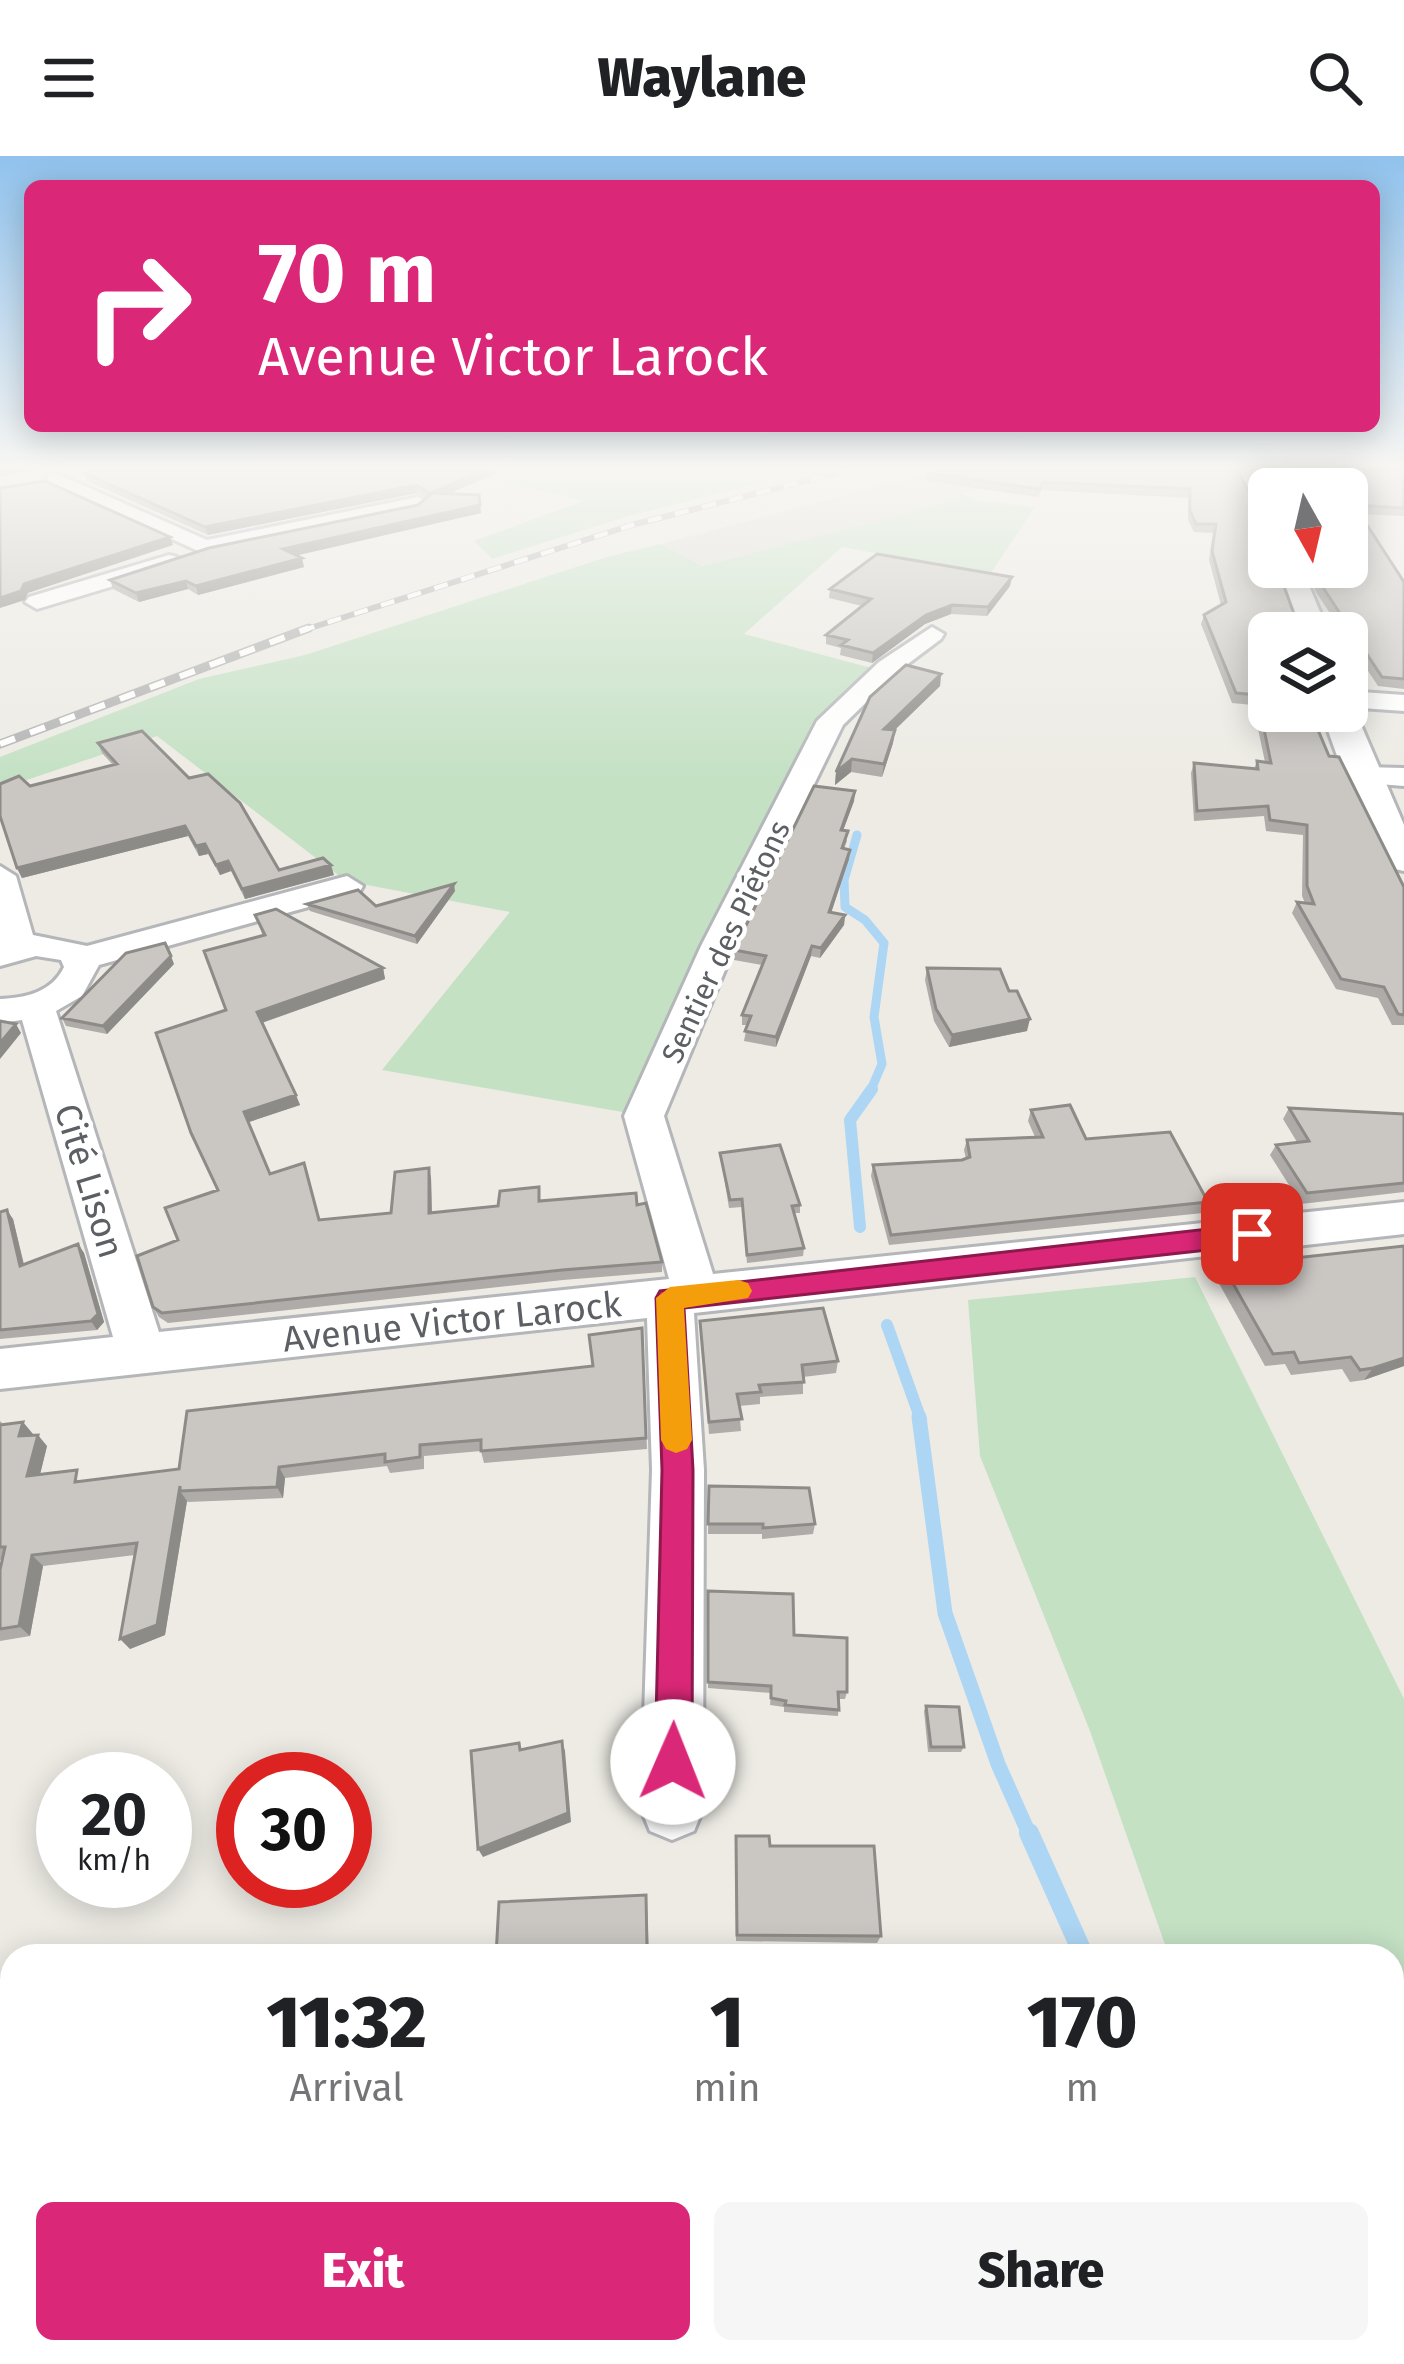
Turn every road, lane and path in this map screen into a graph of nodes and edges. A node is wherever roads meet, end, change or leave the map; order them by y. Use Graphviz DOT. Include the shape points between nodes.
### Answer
graph roads {
  1 [pos="125,573"];
  2 [pos="37,602"];
  3 [pos="932,634"];
  4 [pos="1368,700"];
  5 [pos="1404,703"];
  6 [pos="1346,732"];
  7 [pos="1363,776"];
  8 [pos="1404,777"];
  9 [pos="1404,859"];
  10 [pos="0,876"];
  11 [pos="347,886"];
  12 [pos="9,951"];
  13 [pos="80,959"];
  14 [pos="18,1009"];
  15 [pos="1404,1218"];
  16 [pos="683,1296"];
  17 [pos="142,1355"];
  18 [pos="0,1369"];
  19 [pos="672,1809"];
  1 -- 2 [label="street"];
  3 -- 16 [label="street, Sentier des Piétons" via="831,721 644,1116"];
  4 -- 5 [label="street"];
  6 -- 7 [label="street"];
  7 -- 8 [label="street"];
  7 -- 9 [label="street"];
  10 -- 12 [label="street"];
  11 -- 13 [label="street"];
  12 -- 13 [label="street" via="64,948"];
  13 -- 14 [label="street, Cité Lison" via="74,984"];
  14 -- 17 [label="street, Cité Lison"];
  15 -- 16 [label="street, Avenue Victor Larock"];
  16 -- 17 [label="street, Avenue Victor Larock"];
  16 -- 19 [label="street, Sentier des Piétons"];
  17 -- 18 [label="street, Avenue Victor Larock"];
}
